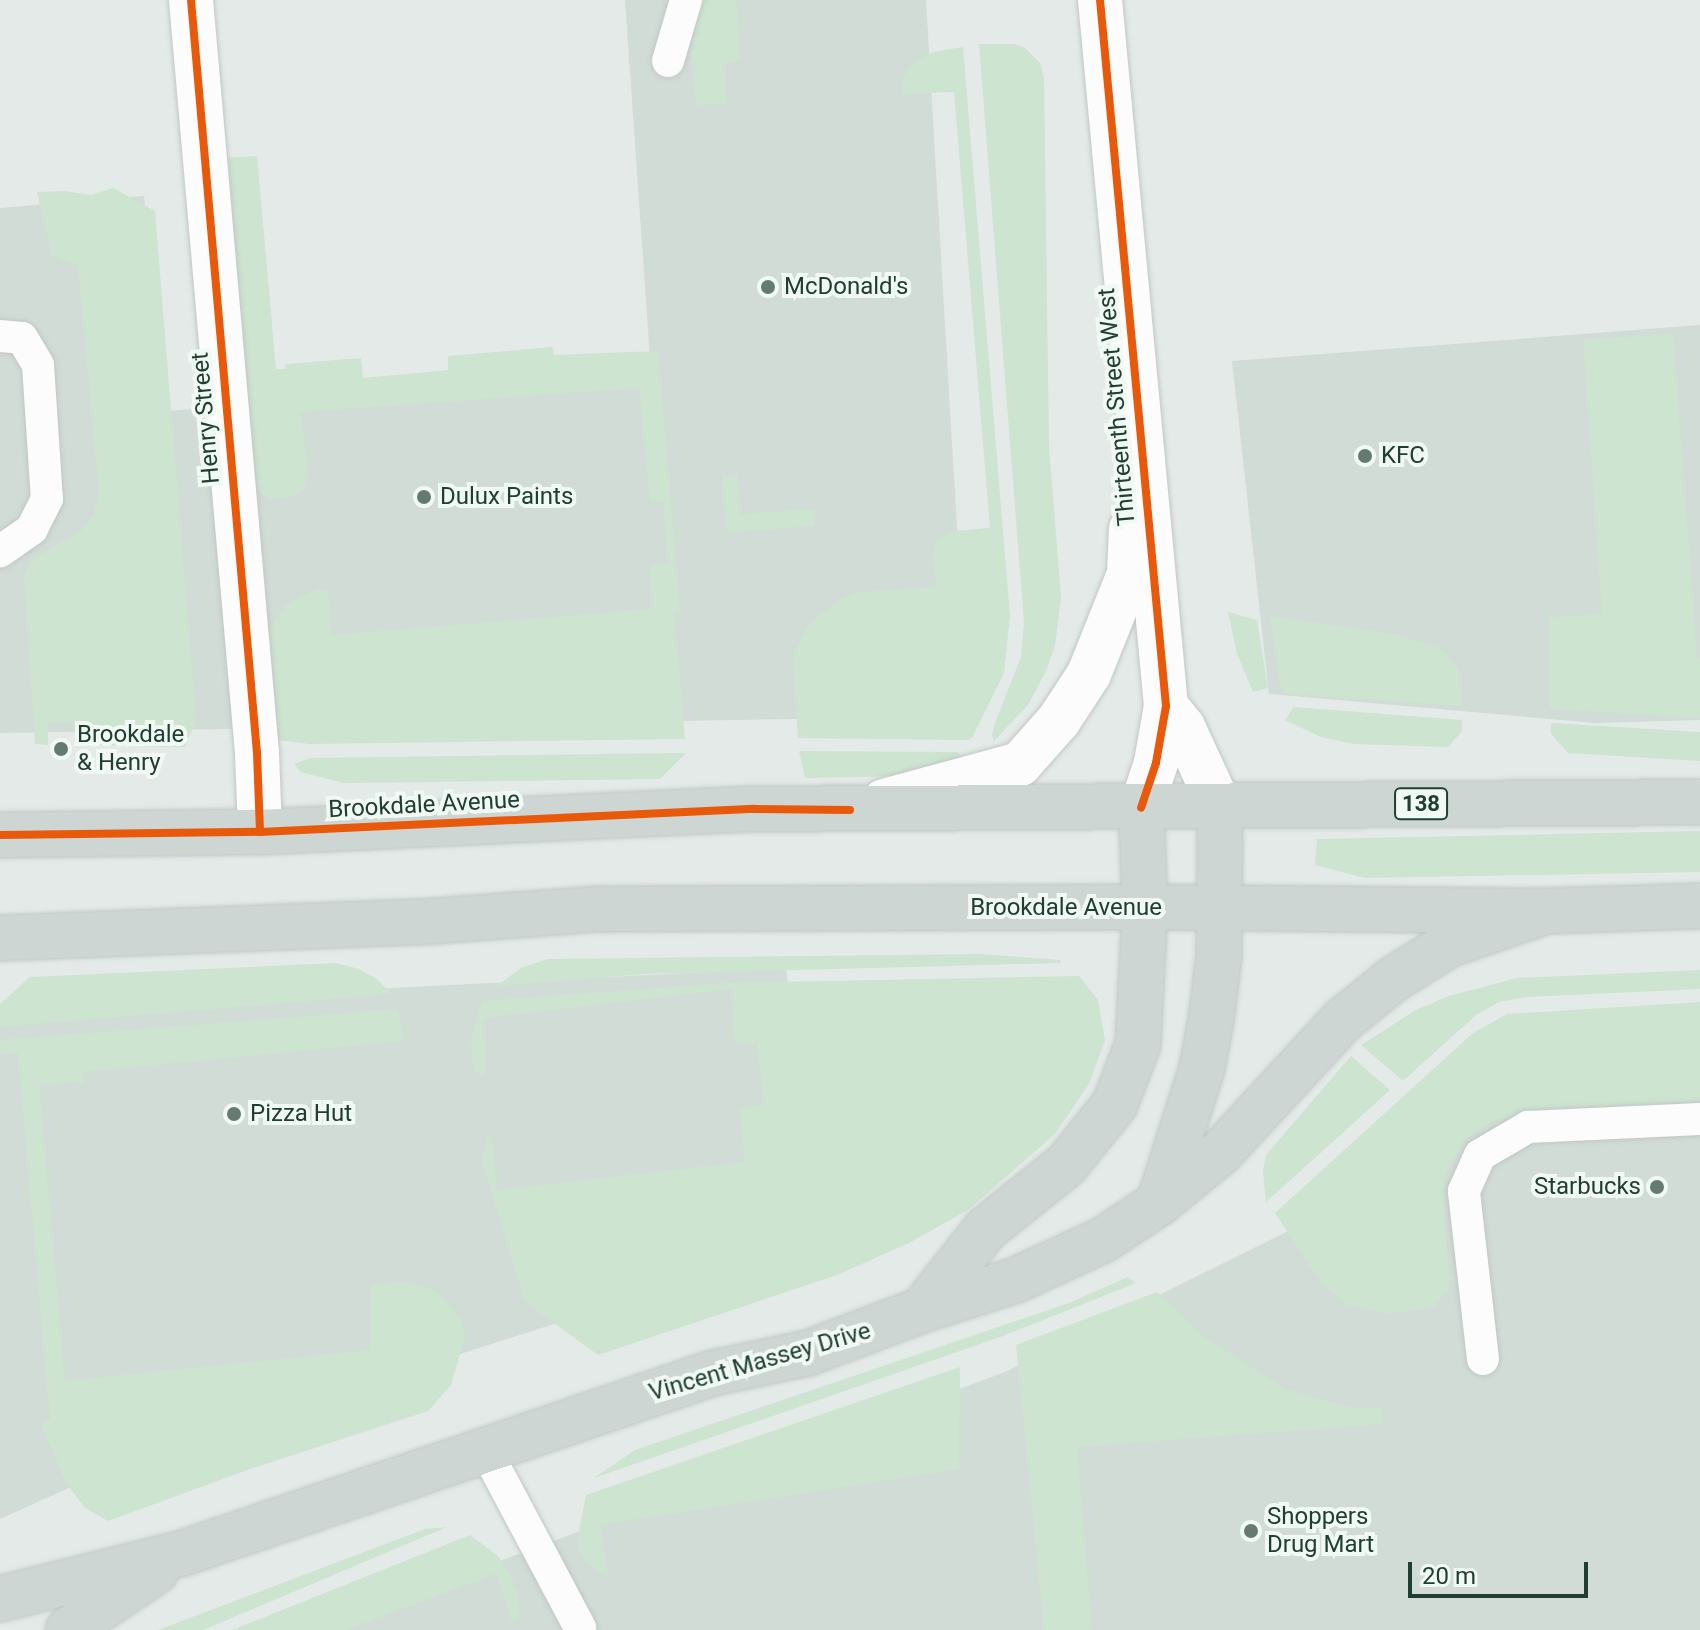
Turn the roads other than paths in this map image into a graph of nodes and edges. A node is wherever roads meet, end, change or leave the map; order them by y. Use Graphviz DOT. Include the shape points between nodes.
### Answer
graph roads {
  1 [pos="191,0"];
  2 [pos="686,0"];
  3 [pos="1100,0"];
  4 [pos="668,61"];
  5 [pos="0,336"];
  6 [pos="1138,411"];
  7 [pos="0,551"];
  8 [pos="1166,706"];
  9 [pos="1700,802"];
  10 [pos="1220,807"];
  11 [pos="1141,808"];
  12 [pos="850,810"];
  13 [pos="260,832"];
  14 [pos="0,835"];
  15 [pos="1700,906"];
  16 [pos="1145,907"];
  17 [pos="1220,910"];
  18 [pos="1547,911"];
  19 [pos="0,938"];
  20 [pos="1700,1119"];
  21 [pos="1159,1203"];
  22 [pos="922,1310"];
  23 [pos="1483,1359"];
  24 [pos="485,1449"];
  25 [pos="183,1553"];
  26 [pos="0,1599"];
  27 [pos="580,1628"];
  28 [pos="68,1630"];
  1 -- 13 [label="street, Henry Street"];
  2 -- 4 [label="lane"];
  3 -- 6 [label="street, Thirteenth Street West"];
  5 -- 7 [label="lane" via="22,338 38,365 47,499 32,529"];
  6 -- 8 [label="street, Thirteenth Street West"];
  6 -- 12 [label="street" via="1129,574 1089,674 1059,720 1020,764"];
  8 -- 10 [label="street, Thirteenth Street West" via="1183,727"];
  8 -- 11 [label="street, Thirteenth Street West"];
  9 -- 10 [label="main road, Brookdale Avenue / 138"];
  10 -- 11 [label="main road, Brookdale Avenue / 138"];
  10 -- 17 [label="main road"];
  11 -- 12 [label="main road, Brookdale Avenue / 138"];
  11 -- 16 [label="main road"];
  12 -- 13 [label="main road, Brookdale Avenue / 138" via="754,809"];
  13 -- 14 [label="main road, Brookdale Avenue / 138"];
  15 -- 18 [label="main road, Brookdale Avenue"];
  16 -- 17 [label="main road, Brookdale Avenue"];
  16 -- 19 [label="main road, Brookdale Avenue" via="597,909 435,921"];
  16 -- 22 [label="main road" via="1138,1044 1115,1104 1066,1165 986,1229"];
  17 -- 18 [label="main road, Brookdale Avenue"];
  17 -- 21 [label="main road" via="1219,956 1202,1068"];
  18 -- 21 [label="main road, Vincent Massey Drive" via="1448,945 1392,980 1343,1020 1221,1152"];
  20 -- 23 [label="lane" via="1528,1127 1480,1155 1464,1191"];
  21 -- 22 [label="main road, Vincent Massey Drive" via="1103,1240 1016,1280"];
  22 -- 24 [label="main road, Vincent Massey Drive" via="808,1353 713,1373"];
  24 -- 25 [label="main road, Vincent Massey Drive"];
  24 -- 27 [label="lane"];
  25 -- 26 [label="main road, Vincent Massey Drive"];
  25 -- 28 [label="main road, Vincent Massey Drive"];
}
